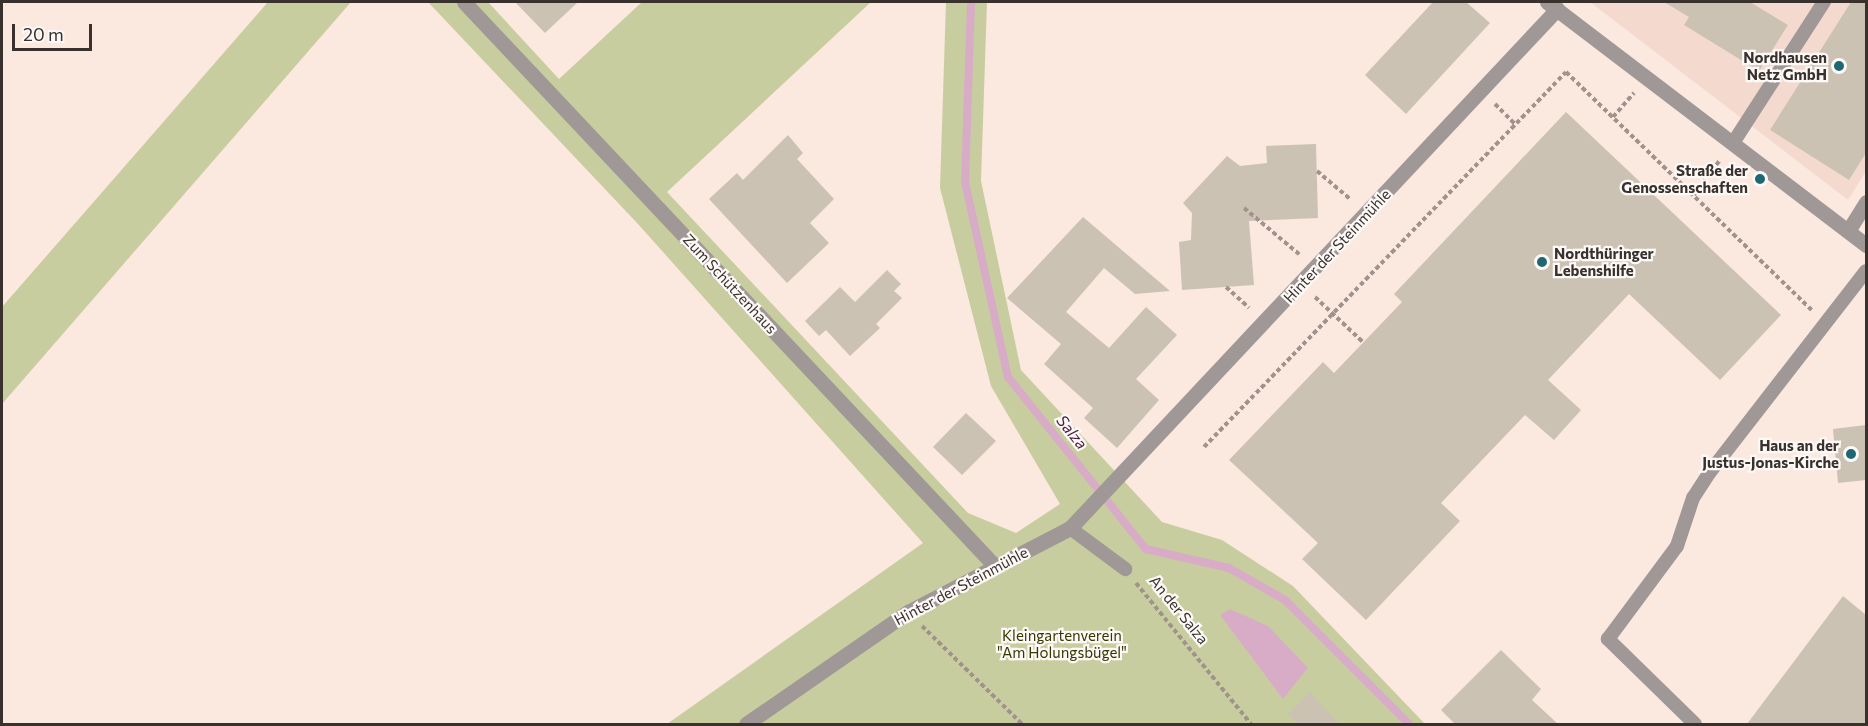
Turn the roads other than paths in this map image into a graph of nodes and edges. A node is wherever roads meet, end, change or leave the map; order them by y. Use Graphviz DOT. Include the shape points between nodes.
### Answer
graph roads {
  1 [pos="464,2"];
  2 [pos="1824,2"];
  3 [pos="1552,5"];
  4 [pos="1733,143"];
  5 [pos="1866,202"];
  6 [pos="1848,231"];
  7 [pos="1866,245"];
  8 [pos="1866,271"];
  9 [pos="1070,528"];
  10 [pos="995,566"];
  11 [pos="1125,569"];
  12 [pos="746,724"];
  13 [pos="1695,724"];
  1 -- 10 [label="street, Zum Schützenhaus"];
  2 -- 4 [label="lane"];
  3 -- 4 [label="street"];
  3 -- 9 [label="street, Hinter der Steinmühle" via="1482,90"];
  4 -- 6 [label="street"];
  5 -- 6 [label="street"];
  6 -- 7 [label="street"];
  8 -- 13 [label="lane" via="1710,472 1692,498 1677,546 1608,639"];
  9 -- 10 [label="street, Hinter der Steinmühle"];
  9 -- 11 [label="lane"];
  10 -- 12 [label="street, Hinter der Steinmühle" via="908,612"];
}
